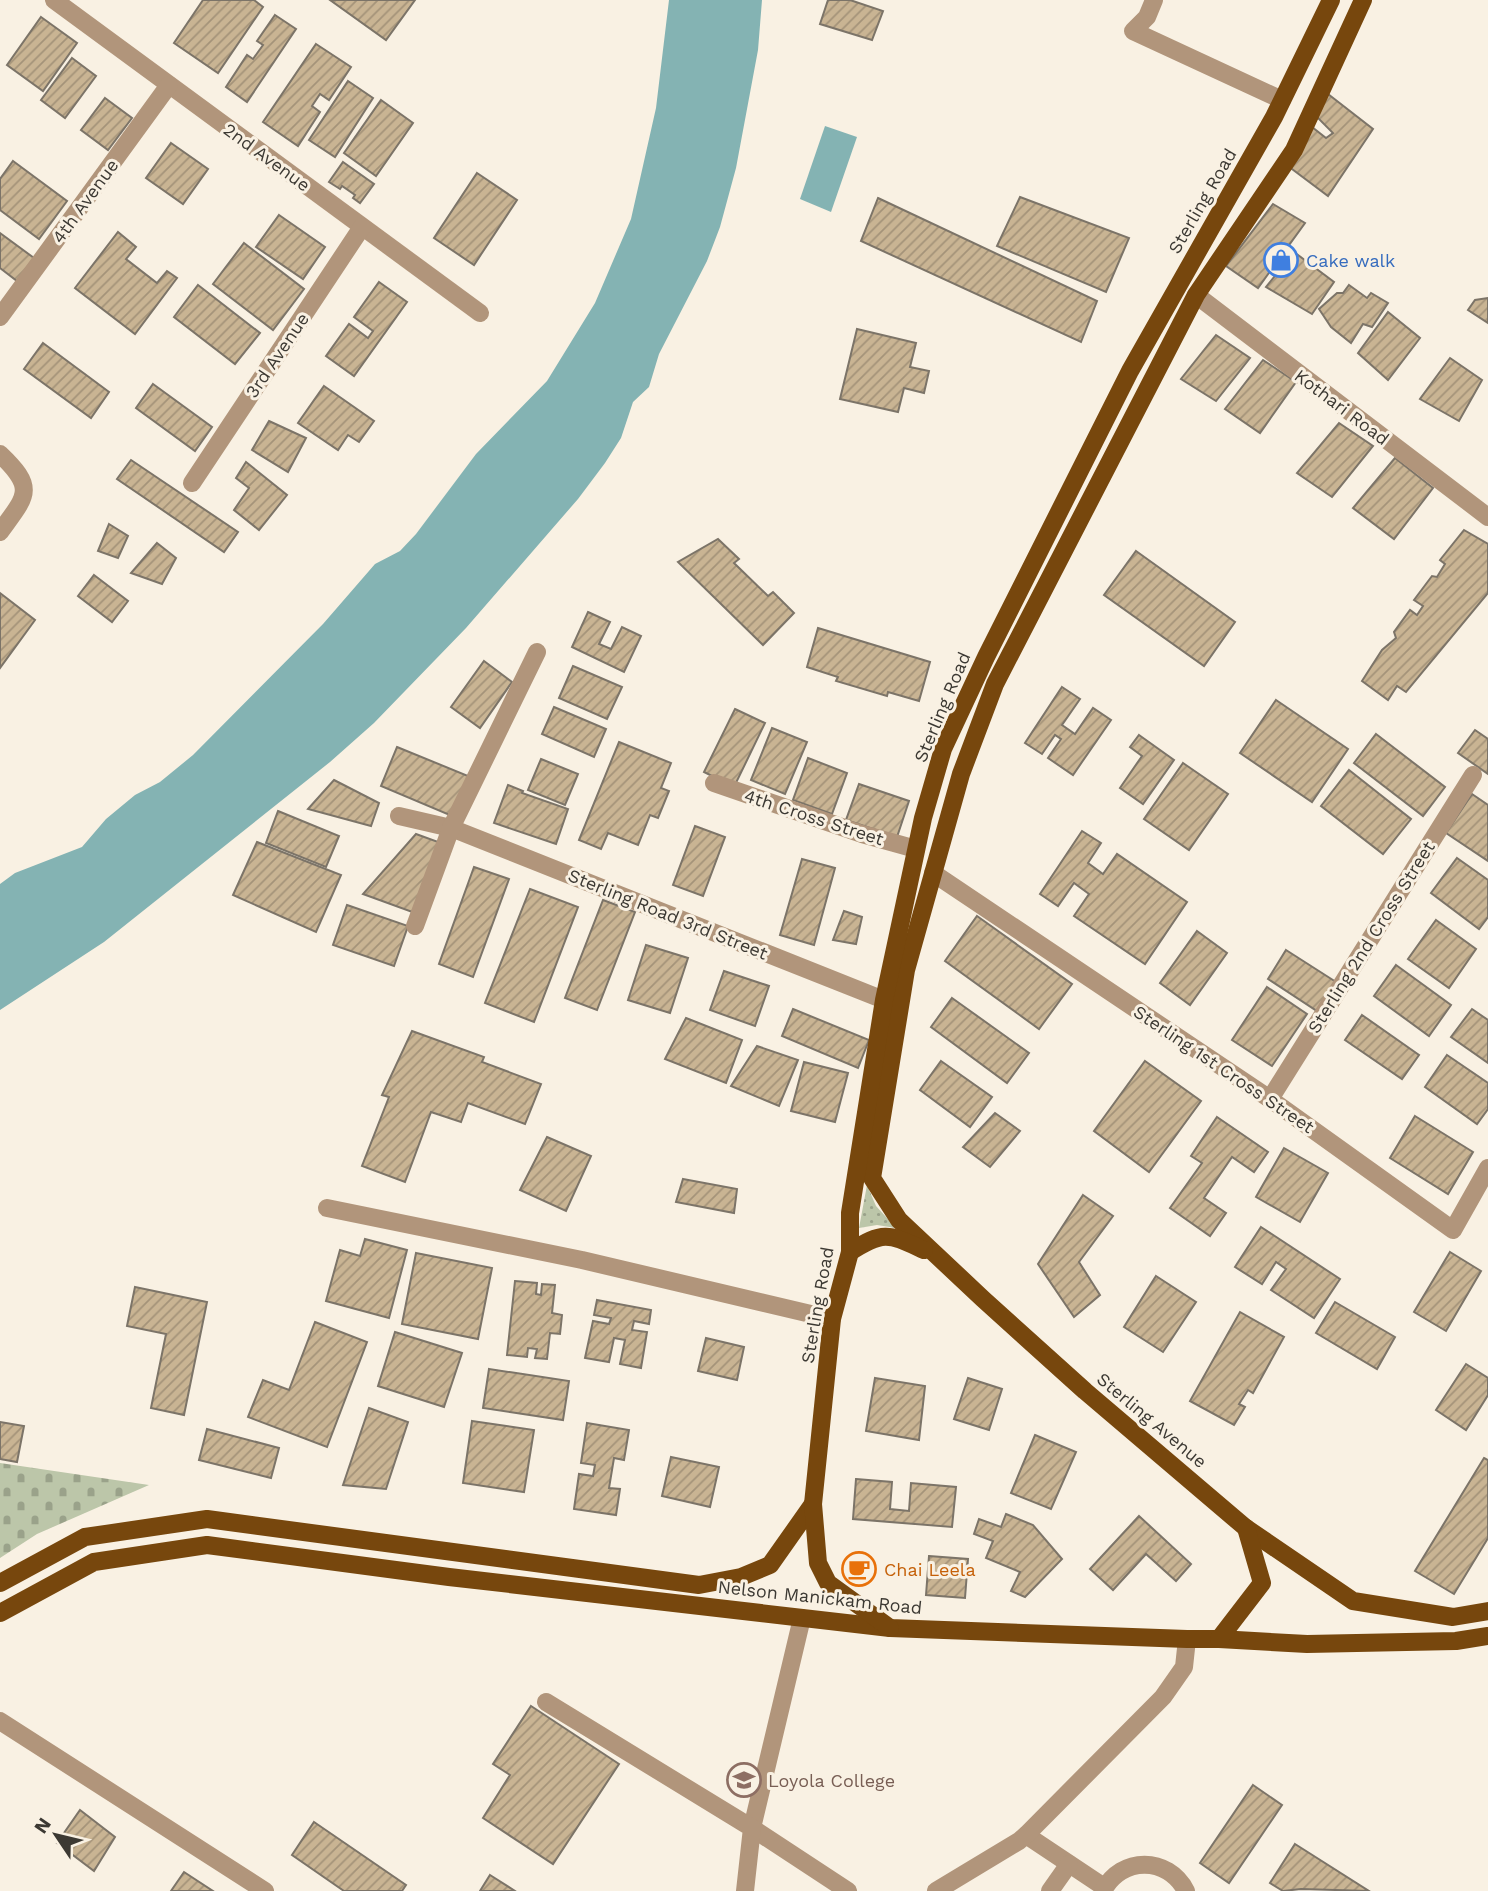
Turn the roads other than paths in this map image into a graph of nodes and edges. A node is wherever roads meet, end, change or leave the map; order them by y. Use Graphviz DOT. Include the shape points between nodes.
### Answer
graph roads {
  1 [pos="54,0"];
  2 [pos="1154,0"];
  3 [pos="1331,0"];
  4 [pos="1363,0"];
  5 [pos="169,85"];
  6 [pos="1282,100"];
  7 [pos="362,227"];
  8 [pos="1196,295"];
  9 [pos="480,313"];
  10 [pos="0,317"];
  11 [pos="0,454"];
  12 [pos="192,483"];
  13 [pos="1488,517"];
  14 [pos="0,532"];
  15 [pos="537,652"];
  16 [pos="1473,775"];
  17 [pos="714,783"];
  18 [pos="399,816"];
  19 [pos="452,828"];
  20 [pos="916,849"];
  21 [pos="933,873"];
  22 [pos="415,926"];
  23 [pos="884,1000"];
  24 [pos="1270,1099"];
  25 [pos="1488,1168"];
  26 [pos="327,1208"];
  27 [pos="850,1252"];
  28 [pos="940,1258"];
  29 [pos="832,1319"];
  30 [pos="813,1504"];
  31 [pos="181,1523"];
  32 [pos="1246,1528"];
  33 [pos="184,1548"];
  34 [pos="0,1583"];
  35 [pos="1488,1611"];
  36 [pos="0,1613"];
  37 [pos="803,1618"];
  38 [pos="890,1628"];
  39 [pos="1488,1636"];
  40 [pos="1187,1639"];
  41 [pos="1219,1639"];
  42 [pos="546,1702"];
  43 [pos="0,1721"];
  44 [pos="752,1828"];
  45 [pos="1026,1835"];
  46 [pos="1069,1864"];
  47 [pos="1104,1889"];
  48 [pos="265,1891"];
  49 [pos="745,1891"];
  50 [pos="848,1891"];
  51 [pos="936,1891"];
  52 [pos="1050,1891"];
  53 [pos="1186,1891"];
  1 -- 5 [label="street, 2nd Avenue"];
  2 -- 6 [label="street" via="1147,17 1133,31"];
  3 -- 6 [label="main road, Sterling Road"];
  4 -- 8 [label="main road" via="1294,150"];
  5 -- 7 [label="street, 2nd Avenue"];
  5 -- 10 [label="street, 4th Avenue"];
  6 -- 20 [label="main road, Sterling Road" via="1130,371 986,657 943,749"];
  7 -- 9 [label="street, 2nd Avenue"];
  7 -- 12 [label="street, 3rd Avenue"];
  8 -- 13 [label="street, Kothari Road"];
  8 -- 21 [label="main road" via="995,684 961,774"];
  11 -- 14 [label="street" via="16,468 24,500"];
  15 -- 19 [label="street"];
  16 -- 24 [label="street, Sterling 2nd Cross Street"];
  17 -- 20 [label="street, 4th Cross Street"];
  18 -- 19 [label="street, Sterling Road 3rd Street"];
  19 -- 22 [label="street"];
  19 -- 23 [label="street, Sterling Road 3rd Street"];
  20 -- 23 [label="main road, Sterling Road"];
  21 -- 24 [label="street, Sterling 1st Cross Street"];
  21 -- 28 [label="main road, Sterling Avenue" via="905,970 872,1178 899,1220"];
  23 -- 27 [label="main road, Sterling Road" via="850,1213"];
  24 -- 25 [label="street, Sterling 1st Cross Street" via="1453,1230"];
  26 -- 29 [label="street" via="582,1260"];
  27 -- 28 [label="main road" via="871,1238 893,1236"];
  27 -- 29 [label="main road, Sterling Road"];
  28 -- 32 [label="main road, Sterling Avenue" via="1084,1391"];
  29 -- 30 [label="main road, Sterling Road"];
  30 -- 31 [label="main road, Nelson Manickam Road" via="770,1565 741,1577 699,1585 207,1518"];
  30 -- 38 [label="main road, Sterling Road" via="818,1563 828,1583"];
  31 -- 33 [label="main road"];
  31 -- 34 [label="main road, Nelson Manickam Road" via="85,1537"];
  32 -- 35 [label="main road, Sterling Avenue" via="1353,1601 1453,1617"];
  32 -- 41 [label="main road" via="1262,1583"];
  33 -- 36 [label="main road, Nelson Manickam Road" via="94,1562"];
  33 -- 37 [label="main road, Nelson Manickam Road" via="207,1545"];
  37 -- 38 [label="main road, Nelson Manickam Road"];
  37 -- 44 [label="street"];
  38 -- 40 [label="main road, Nelson Manickam Road"];
  39 -- 41 [label="main road, Nelson Manickam Road" via="1456,1642 1307,1644"];
  40 -- 41 [label="main road, Nelson Manickam Road"];
  40 -- 45 [label="street" via="1184,1667 1163,1697"];
  42 -- 44 [label="street"];
  43 -- 48 [label="street"];
  44 -- 49 [label="street"];
  44 -- 50 [label="street"];
  45 -- 46 [label="street"];
  45 -- 51 [label="street"];
  46 -- 47 [label="street"];
  46 -- 52 [label="street"];
  47 -- 53 [label="street" via="1120,1871 1142,1864 1171,1872"];
}
